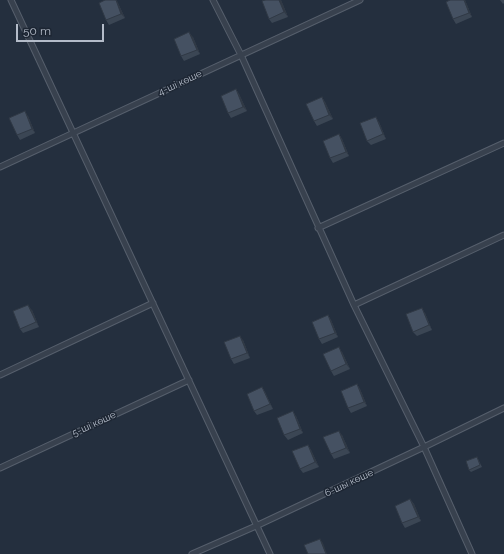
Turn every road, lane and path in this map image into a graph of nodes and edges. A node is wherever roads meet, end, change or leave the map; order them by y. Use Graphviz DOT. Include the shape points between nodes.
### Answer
graph roads {
  1 [pos="11,0"];
  2 [pos="214,0"];
  3 [pos="360,0"];
  4 [pos="241,55"];
  5 [pos="73,133"];
  6 [pos="504,143"];
  7 [pos="0,167"];
  8 [pos="318,228"];
  9 [pos="504,235"];
  10 [pos="154,304"];
  11 [pos="354,305"];
  12 [pos="0,375"];
  13 [pos="189,380"];
  14 [pos="504,408"];
  15 [pos="424,447"];
  16 [pos="0,468"];
  17 [pos="256,526"];
  18 [pos="192,554"];
  19 [pos="270,554"];
  20 [pos="472,554"];
  1 -- 5 [label="lane"];
  2 -- 4 [label="lane"];
  3 -- 4 [label="lane, 4-ші көше"];
  4 -- 5 [label="lane, 4-ші көше"];
  4 -- 8 [label="lane"];
  5 -- 7 [label="lane, 4-ші көше"];
  5 -- 10 [label="lane"];
  6 -- 8 [label="lane"];
  8 -- 11 [label="lane"];
  9 -- 11 [label="lane"];
  10 -- 12 [label="lane"];
  10 -- 13 [label="lane"];
  11 -- 15 [label="lane"];
  13 -- 16 [label="lane, 5-ші көше"];
  13 -- 17 [label="lane"];
  14 -- 15 [label="lane, 6-шы көше"];
  15 -- 17 [label="lane, 6-шы көше"];
  15 -- 20 [label="lane"];
  17 -- 18 [label="lane, 6-шы көше"];
  17 -- 19 [label="lane"];
}
